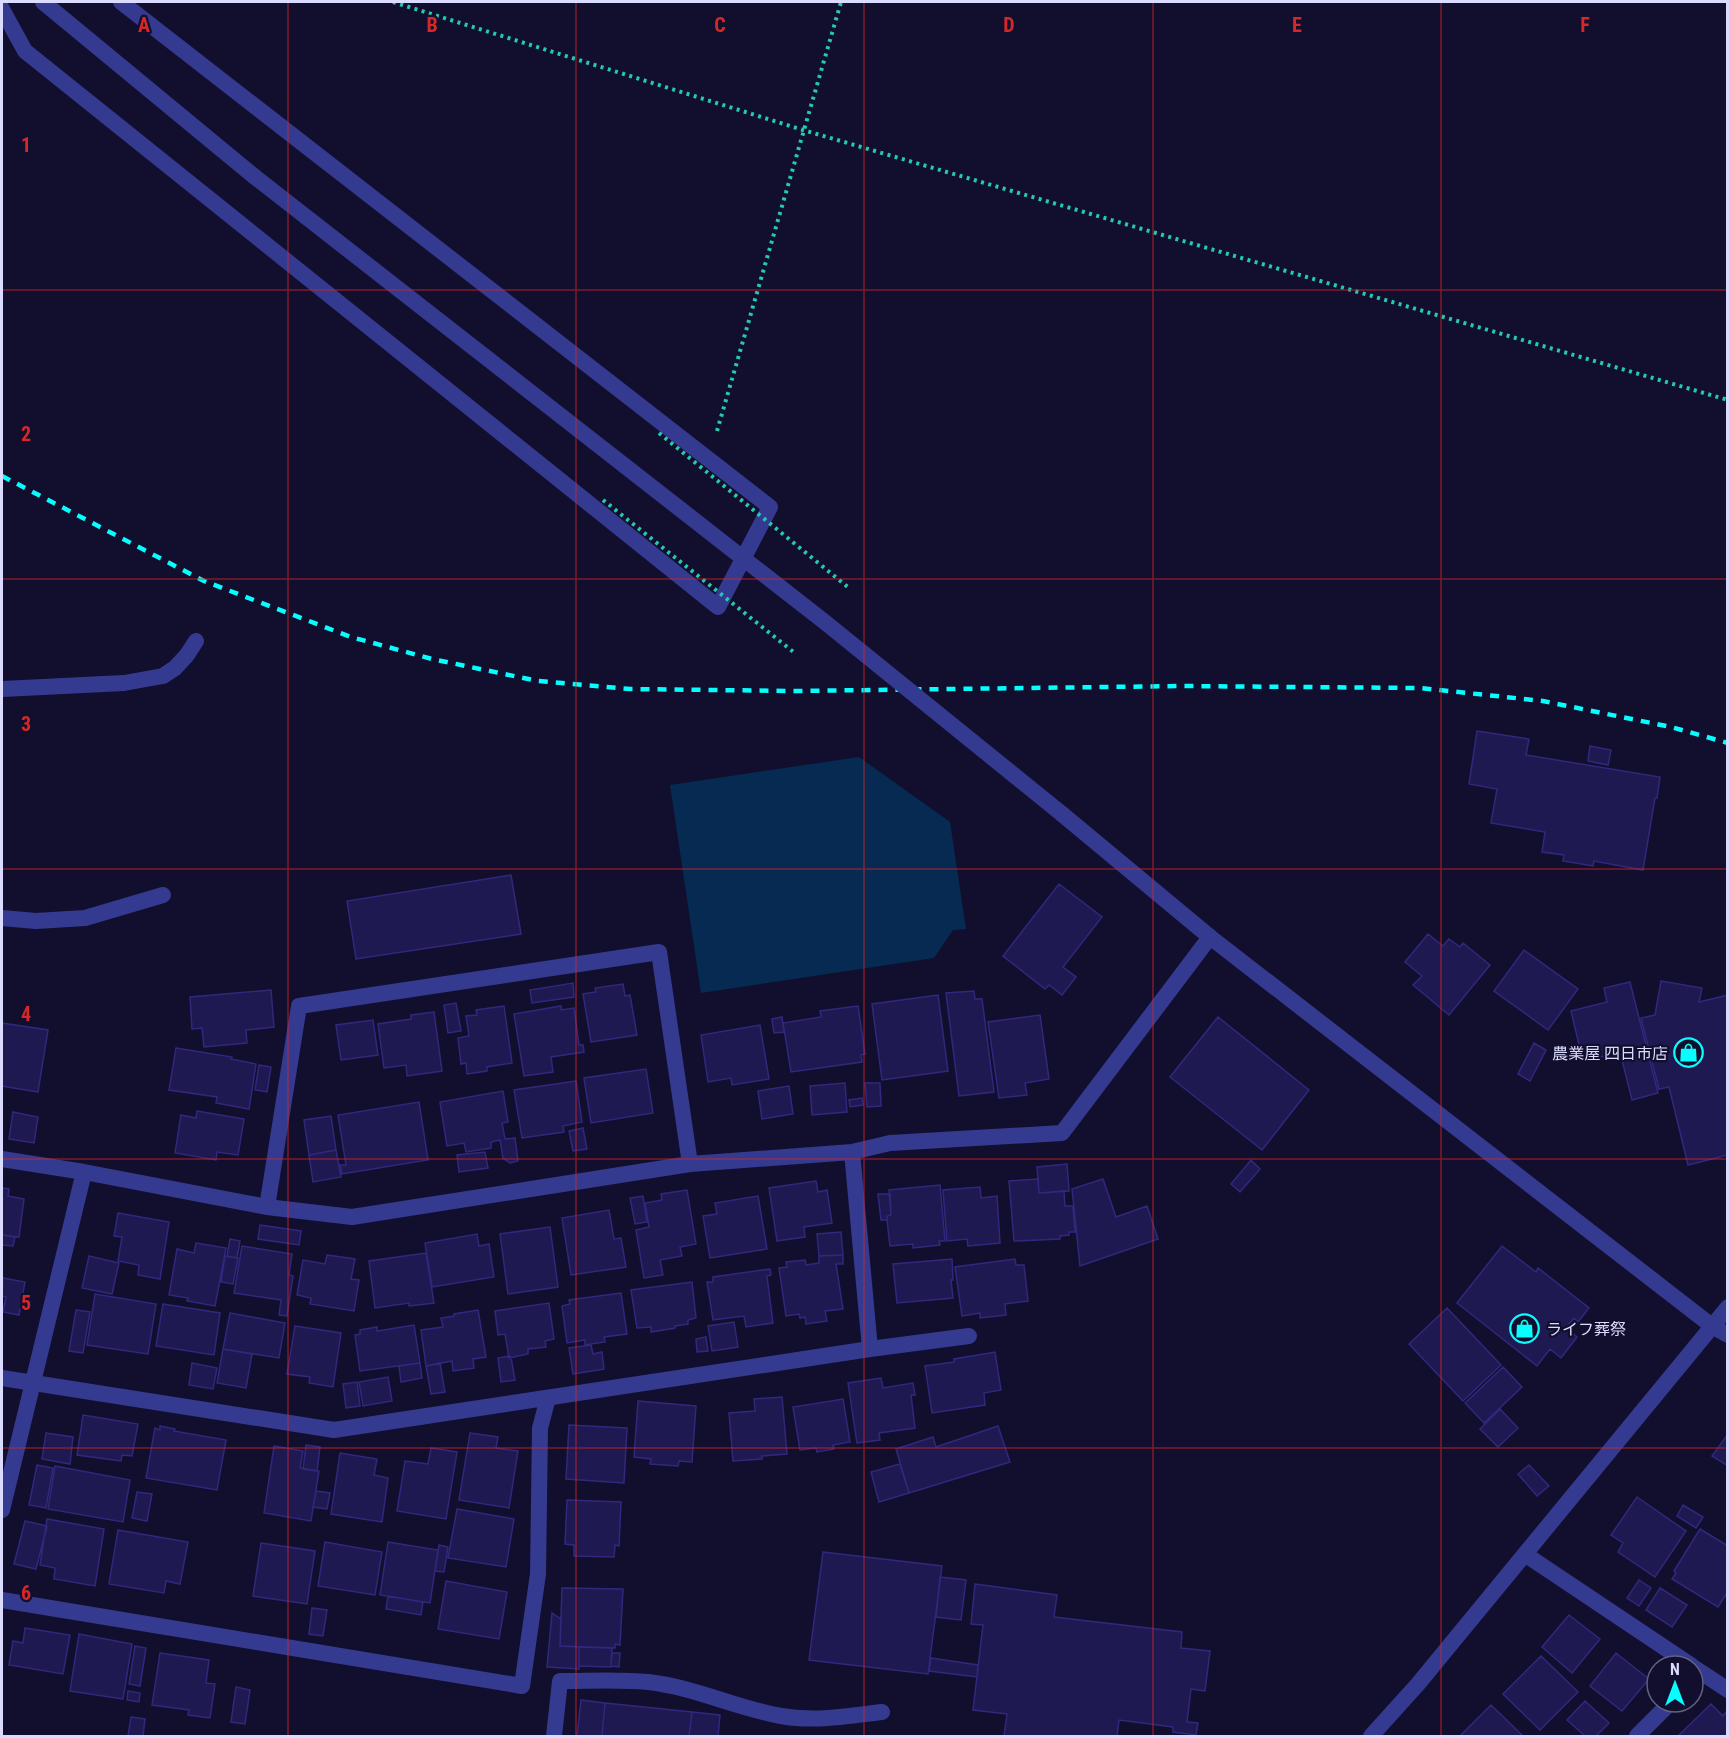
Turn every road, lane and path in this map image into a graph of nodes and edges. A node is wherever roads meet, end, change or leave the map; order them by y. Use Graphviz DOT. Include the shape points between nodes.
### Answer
graph roads {
  1 [pos="43,2"];
  2 [pos="121,2"];
  3 [pos="393,2"];
  4 [pos="841,2"];
  5 [pos="2,9"];
  6 [pos="803,129"];
  7 [pos="1728,400"];
  8 [pos="659,433"];
  9 [pos="708,460"];
  10 [pos="603,500"];
  11 [pos="849,588"];
  12 [pos="196,641"];
  13 [pos="796,654"];
  14 [pos="2,689"];
  15 [pos="163,895"];
  16 [pos="2,918"];
  17 [pos="1210,937"];
  18 [pos="852,1152"];
  19 [pos="2,1159"];
  20 [pos="690,1164"];
  21 [pos="84,1172"];
  22 [pos="267,1207"];
  23 [pos="1728,1307"];
  24 [pos="1712,1326"];
  25 [pos="1728,1335"];
  26 [pos="969,1336"];
  27 [pos="870,1349"];
  28 [pos="2,1378"];
  29 [pos="33,1383"];
  30 [pos="548,1398"];
  31 [pos="2,1510"];
  32 [pos="1526,1555"];
  33 [pos="2,1600"];
  34 [pos="1670,1654"];
  35 [pos="1705,1677"];
  36 [pos="1728,1690"];
  37 [pos="882,1712"];
  38 [pos="1659,1714"];
  39 [pos="554,1737"];
  40 [pos="1371,1737"];
  41 [pos="1636,1737"];
  1 -- 17 [label="street, bridge" via="255,177 826,623"];
  2 -- 9 [label="street"];
  3 -- 6 [label="path"];
  4 -- 6 [label="path"];
  5 -- 9 [label="street" via="25,51 718,607 770,507"];
  6 -- 7 [label="path"];
  6 -- 9 [label="path"];
  8 -- 11 [label="path, bridge"];
  10 -- 13 [label="path, bridge"];
  12 -- 14 [label="street" via="175,668 163,676"];
  15 -- 16 [label="street" via="85,918"];
  17 -- 18 [label="street" via="1062,1132 890,1143"];
  17 -- 24 [label="street"];
  18 -- 20 [label="street"];
  18 -- 27 [label="street"];
  19 -- 21 [label="street"];
  20 -- 22 [label="street" via="352,1217"];
  20 -- 22 [label="street" via="659,952 299,1006"];
  21 -- 22 [label="street"];
  21 -- 29 [label="street"];
  23 -- 24 [label="street"];
  24 -- 25 [label="street"];
  24 -- 32 [label="street"];
  26 -- 27 [label="street"];
  27 -- 30 [label="street"];
  28 -- 29 [label="street"];
  29 -- 30 [label="street" via="334,1430"];
  29 -- 31 [label="street"];
  30 -- 33 [label="street" via="540,1428 538,1574 522,1686"];
  32 -- 34 [label="street"];
  32 -- 40 [label="street"];
  35 -- 36 [label="street"];
  37 -- 39 [label="street" via="816,1720 781,1716 702,1692 648,1682 560,1680"];
  38 -- 41 [label="street"];
}
